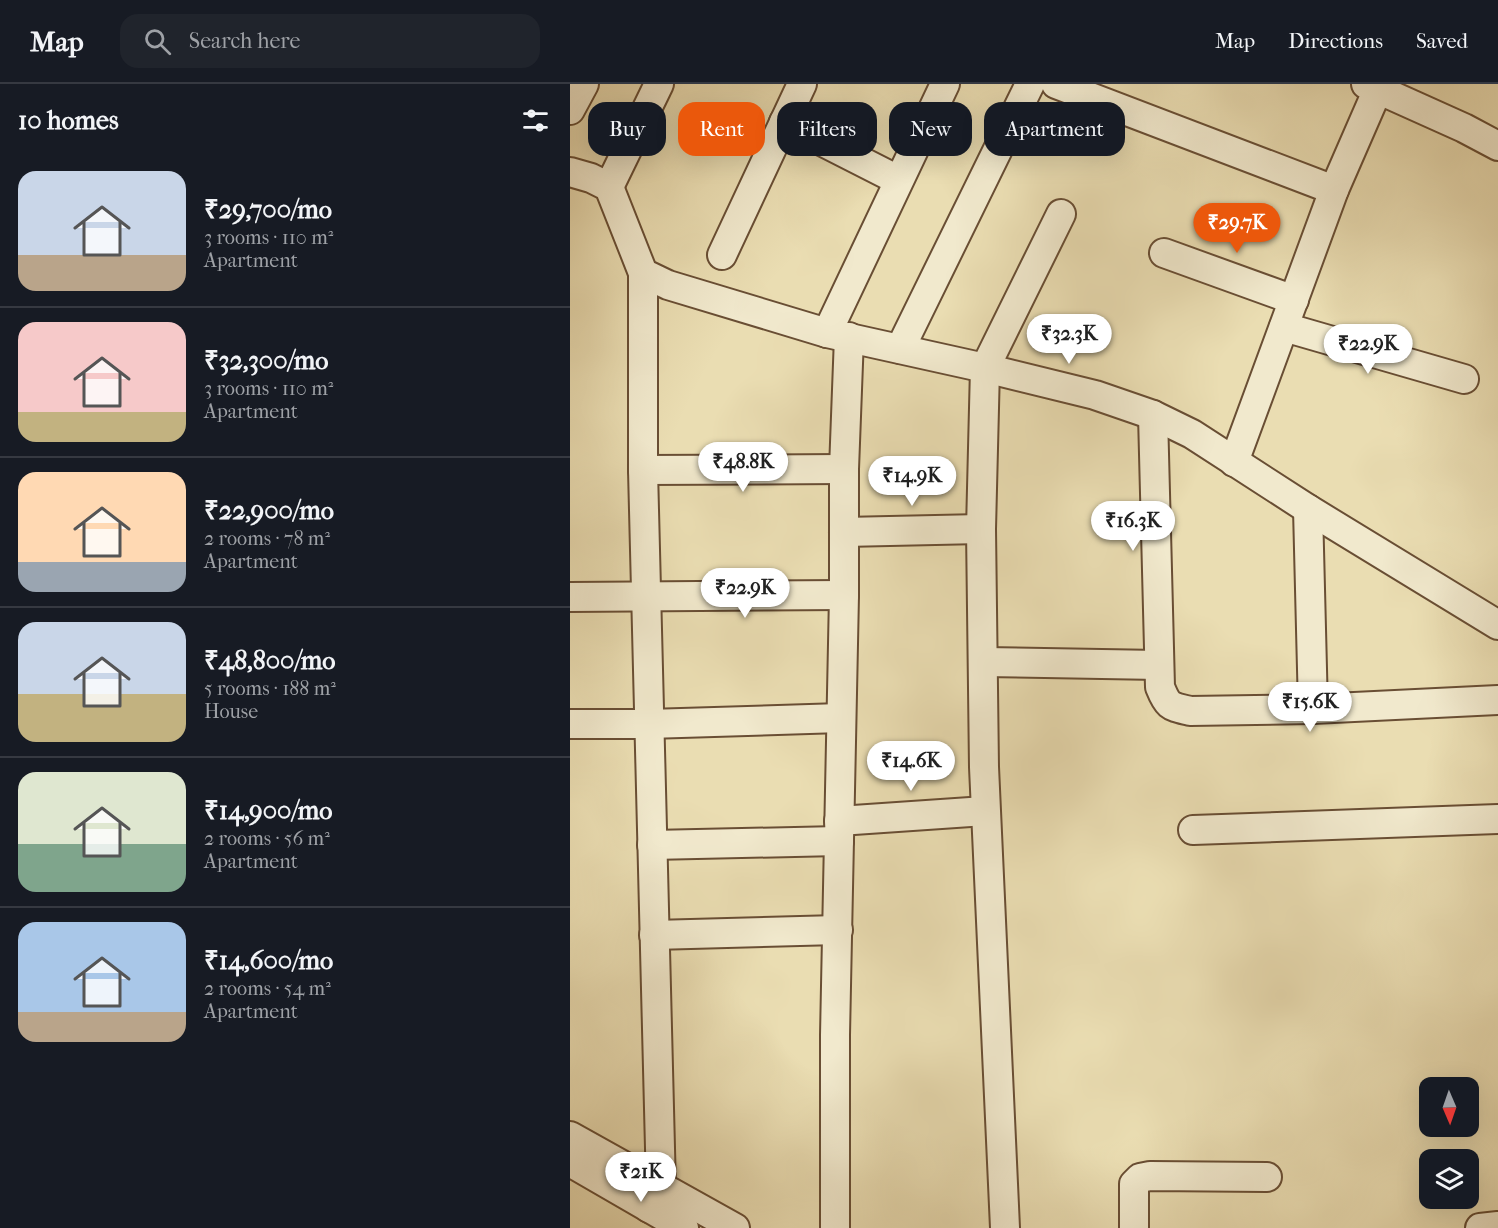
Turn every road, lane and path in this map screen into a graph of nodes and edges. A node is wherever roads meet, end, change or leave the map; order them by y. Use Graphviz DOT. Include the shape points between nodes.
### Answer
graph roads {
  1 [pos="584,84"];
  2 [pos="659,84"];
  3 [pos="802,84"];
  4 [pos="945,84"];
  5 [pos="1030,84"];
  6 [pos="1056,84"];
  7 [pos="1372,87"];
  8 [pos="793,102"];
  9 [pos="570,110"];
  10 [pos="777,137"];
  11 [pos="1498,146"];
  12 [pos="851,156"];
  13 [pos="570,172"];
  14 [pos="898,180"];
  15 [pos="609,186"];
  16 [pos="1334,190"];
  17 [pos="1061,214"];
  18 [pos="1164,253"];
  19 [pos="722,255"];
  20 [pos="643,273"];
  21 [pos="1294,300"];
  22 [pos="1284,327"];
  23 [pos="838,335"];
  24 [pos="900,350"];
  25 [pos="985,368"];
  26 [pos="1464,379"];
  27 [pos="1153,415"];
  28 [pos="1234,462"];
  29 [pos="843,469"];
  30 [pos="643,470"];
  31 [pos="1308,509"];
  32 [pos="981,529"];
  33 [pos="844,532"];
  34 [pos="844,595"];
  35 [pos="570,597"];
  36 [pos="646,597"];
  37 [pos="1498,625"];
  38 [pos="983,662"];
  39 [pos="1159,664"];
  40 [pos="1498,700"];
  41 [pos="1313,709"];
  42 [pos="841,718"];
  43 [pos="570,724"];
  44 [pos="648,724"];
  45 [pos="985,811"];
  46 [pos="1498,819"];
  47 [pos="1193,830"];
  48 [pos="839,831"];
  49 [pos="652,845"];
  50 [pos="838,930"];
  51 [pos="654,935"];
  52 [pos="570,1136"];
  53 [pos="570,1162"];
  54 [pos="1267,1177"];
  55 [pos="655,1198"];
  56 [pos="1498,1226"];
  57 [pos="684,1228"];
  58 [pos="735,1228"];
  59 [pos="835,1228"];
  60 [pos="1005,1228"];
  61 [pos="1134,1228"];
  62 [pos="1480,1228"];
  1 -- 9 [label="street"];
  2 -- 15 [label="street"];
  3 -- 8 [label="street"];
  4 -- 14 [label="street"];
  5 -- 24 [label="street"];
  6 -- 16 [label="street"];
  7 -- 11 [label="street"];
  7 -- 16 [label="street"];
  10 -- 19 [label="street"];
  12 -- 14 [label="street"];
  13 -- 15 [label="street"];
  14 -- 23 [label="street"];
  15 -- 20 [label="street"];
  16 -- 21 [label="street"];
  17 -- 25 [label="street"];
  18 -- 21 [label="street"];
  20 -- 23 [label="street" via="668,285"];
  20 -- 30 [label="street"];
  21 -- 22 [label="street"];
  22 -- 26 [label="street"];
  22 -- 28 [label="street"];
  23 -- 24 [label="street"];
  23 -- 29 [label="street"];
  24 -- 25 [label="street"];
  25 -- 27 [label="street" via="1095,395"];
  25 -- 32 [label="street"];
  27 -- 28 [label="street" via="1192,434"];
  27 -- 39 [label="street"];
  28 -- 31 [label="street"];
  29 -- 30 [label="street"];
  29 -- 33 [label="street"];
  30 -- 36 [label="street"];
  31 -- 37 [label="street"];
  31 -- 41 [label="street"];
  32 -- 33 [label="street"];
  32 -- 38 [label="street"];
  33 -- 34 [label="street"];
  34 -- 36 [label="street"];
  34 -- 42 [label="street"];
  35 -- 36 [label="street"];
  36 -- 44 [label="street"];
  38 -- 39 [label="street"];
  38 -- 45 [label="street"];
  39 -- 41 [label="street" via="1160,687 1166,702 1175,707 1190,711"];
  40 -- 41 [label="street"];
  42 -- 44 [label="street"];
  42 -- 48 [label="street"];
  43 -- 44 [label="street"];
  44 -- 49 [label="street"];
  45 -- 48 [label="street"];
  45 -- 60 [label="street"];
  46 -- 47 [label="street"];
  48 -- 49 [label="street"];
  48 -- 50 [label="street"];
  49 -- 51 [label="street"];
  50 -- 51 [label="street"];
  50 -- 59 [label="street"];
  51 -- 55 [label="street"];
  52 -- 55 [label="street"];
  53 -- 55 [label="street"];
  54 -- 61 [label="street" via="1140,1178 1134,1184"];
  55 -- 57 [label="street"];
  55 -- 58 [label="street"];
  56 -- 62 [label="street"];
}
